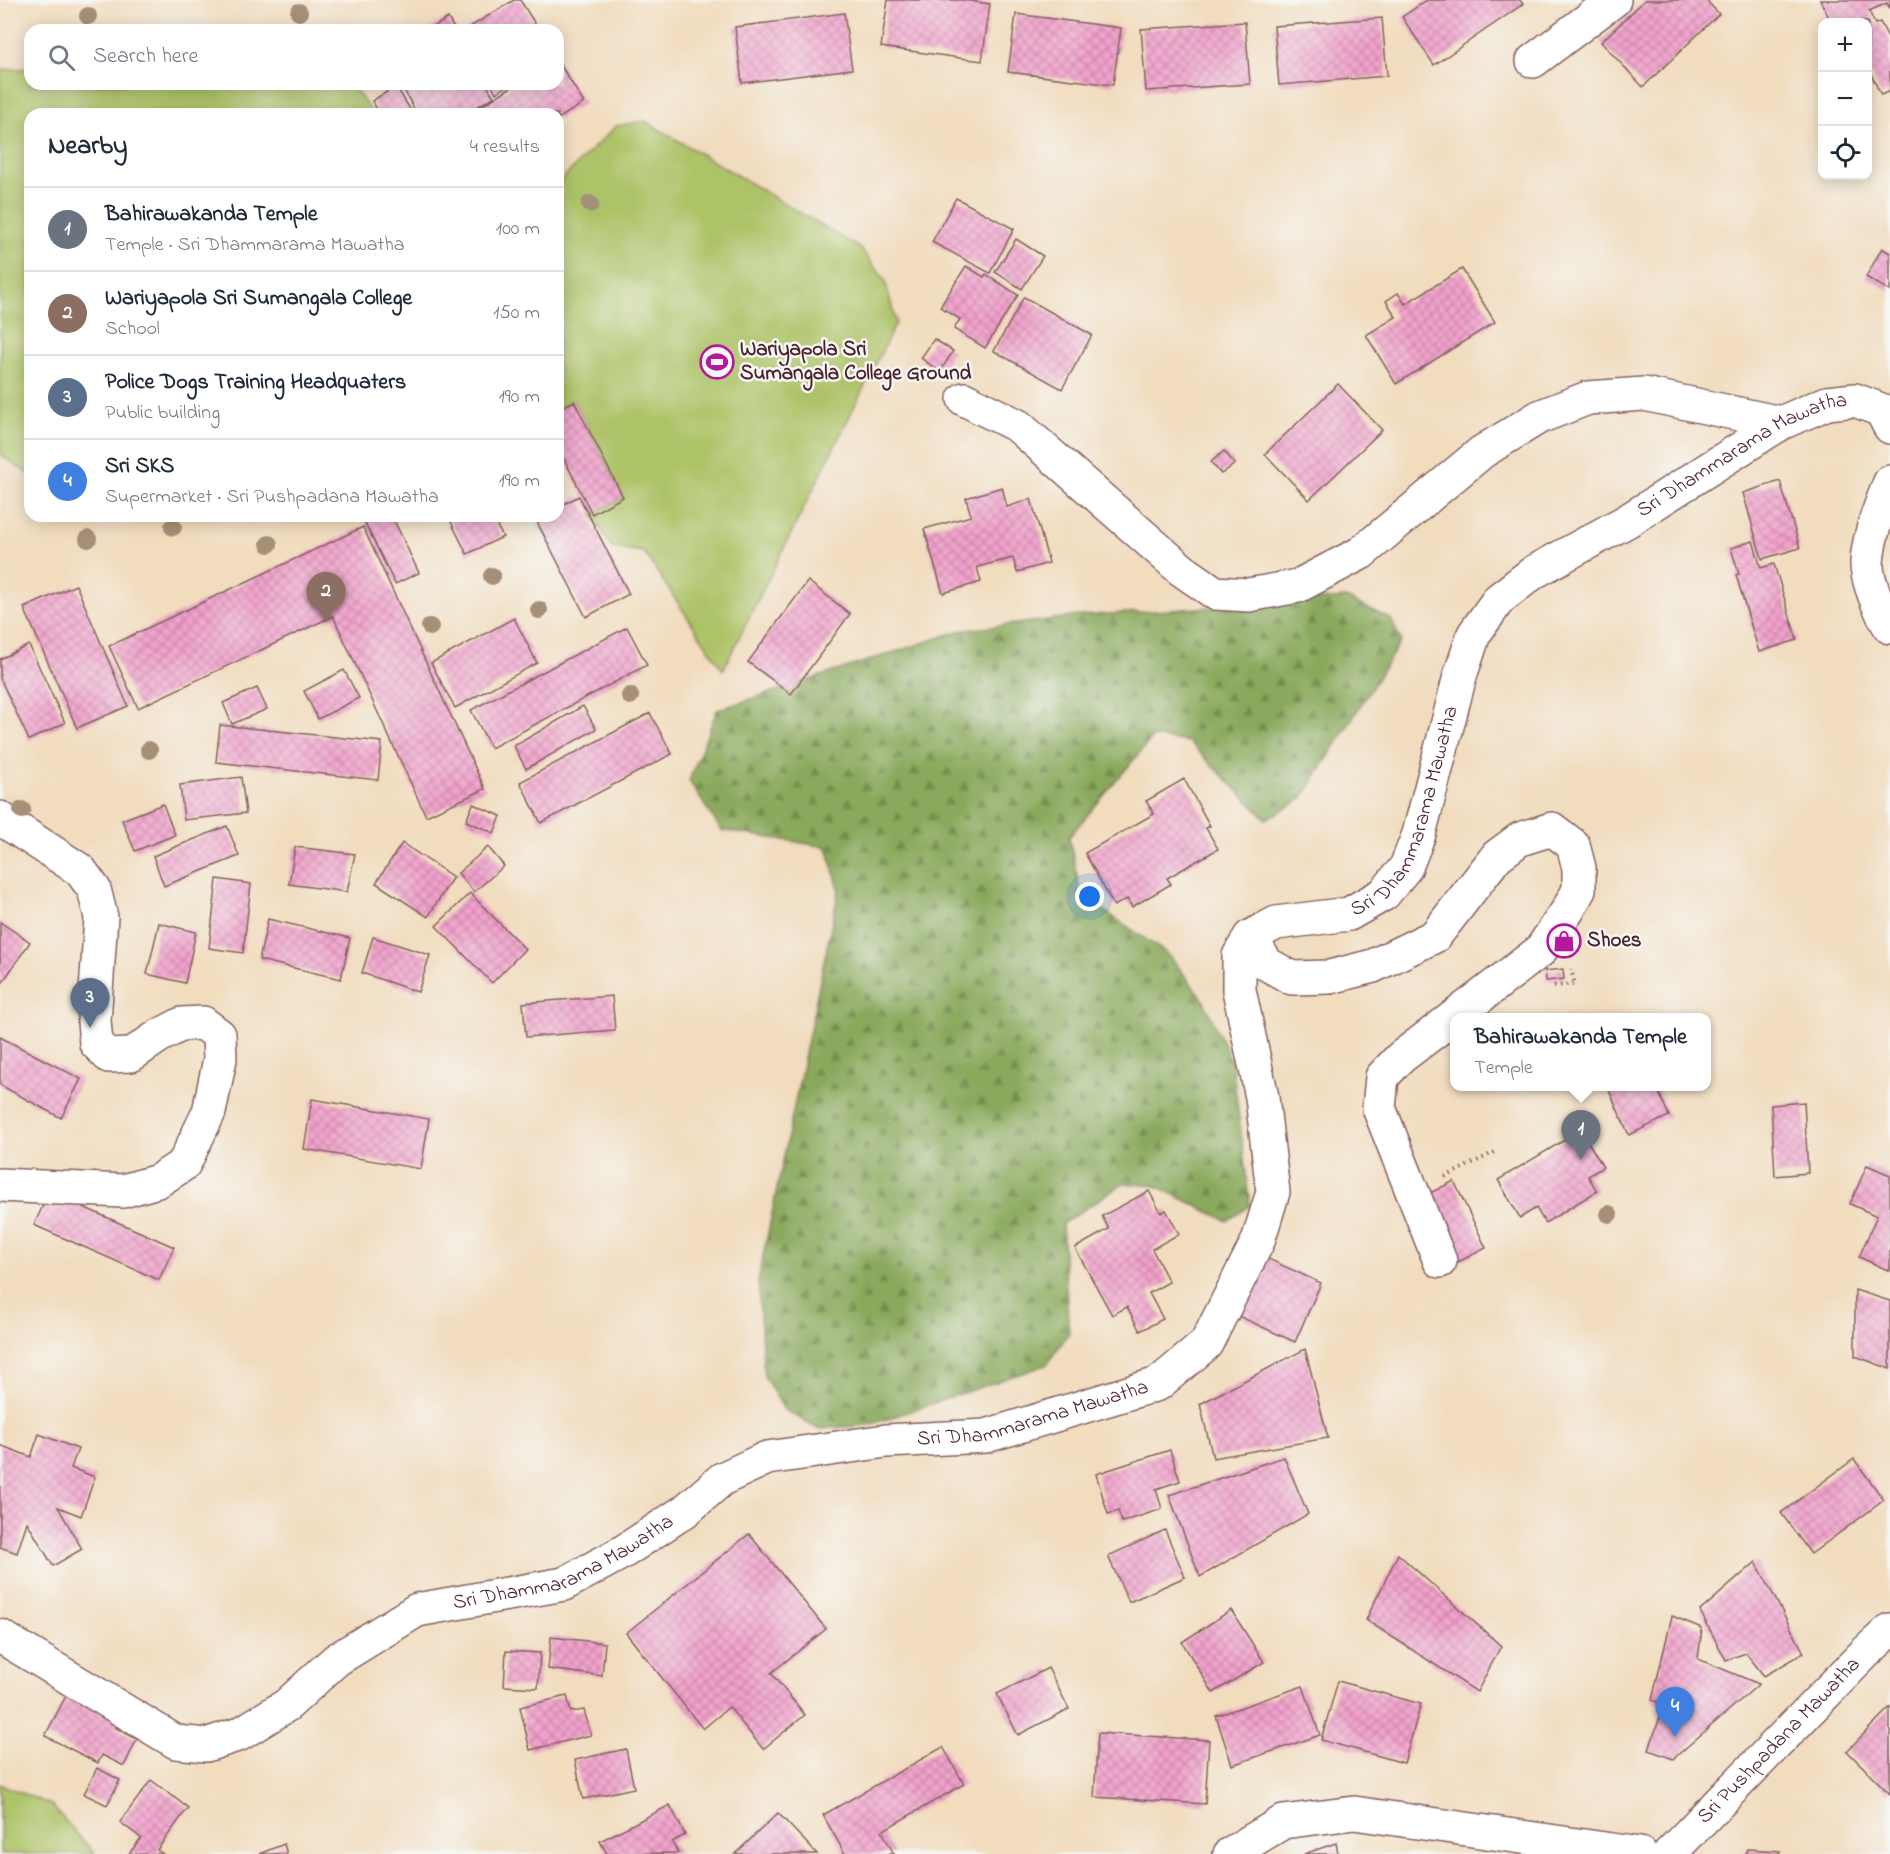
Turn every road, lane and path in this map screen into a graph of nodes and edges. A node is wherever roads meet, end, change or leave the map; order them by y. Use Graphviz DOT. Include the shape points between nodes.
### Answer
graph roads {
  1 [pos="1614,0"];
  2 [pos="1533,61"];
  3 [pos="964,399"];
  4 [pos="1781,423"];
  5 [pos="1890,427"];
  6 [pos="1890,482"];
  7 [pos="1890,627"];
  8 [pos="0,818"];
  9 [pos="1250,937"];
  10 [pos="1458,1013"];
  11 [pos="1450,1020"];
  12 [pos="1496,1152"];
  13 [pos="0,1185"];
  14 [pos="1414,1192"];
  15 [pos="1440,1261"];
  16 [pos="1890,1630"];
  17 [pos="0,1636"];
  18 [pos="1230,1854"];
  19 [pos="1640,1854"];
  20 [pos="1669,1854"];
  1 -- 2 [label="street"];
  3 -- 4 [label="street" via="1018,426 1182,570 1215,593 1249,595 1298,586 1360,553 1482,452 1539,417 1588,398 1644,394"];
  4 -- 5 [label="street, Sri Dhammarama Mawatha" via="1827,403 1855,400 1881,410"];
  4 -- 9 [label="street, Sri Dhammarama Mawatha" via="1627,520 1534,572 1499,599 1474,634 1419,834 1406,867 1384,894 1350,914 1276,923"];
  6 -- 7 [label="street" via="1875,521 1866,564 1878,607"];
  8 -- 13 [label="street" via="80,870 94,889 101,916 93,1021 96,1043 109,1056 131,1055 182,1024 203,1023 219,1035 220,1059 209,1112 184,1164 158,1181 123,1191"];
  9 -- 10 [label="street" via="1267,964 1292,978 1330,977 1373,966 1435,936 1497,856 1520,839 1552,828 1573,845 1579,890 1539,951"];
  9 -- 17 [label="street, Sri Dhammarama Mawatha" via="1239,956 1239,990 1262,1097 1273,1192 1258,1241 1206,1344 1158,1384 986,1436 886,1441 767,1458 722,1479 685,1511 623,1552 564,1584 417,1610 336,1660 287,1705 240,1734 206,1744 176,1742"];
  11 -- 14 [label="street" via="1382,1077 1379,1108"];
  12 -- 14 [label="path"];
  14 -- 15 [label="street"];
  16 -- 20 [label="street, Sri Pushpadana Mawatha"];
  18 -- 19 [label="street" via="1283,1822 1354,1813"];
}
